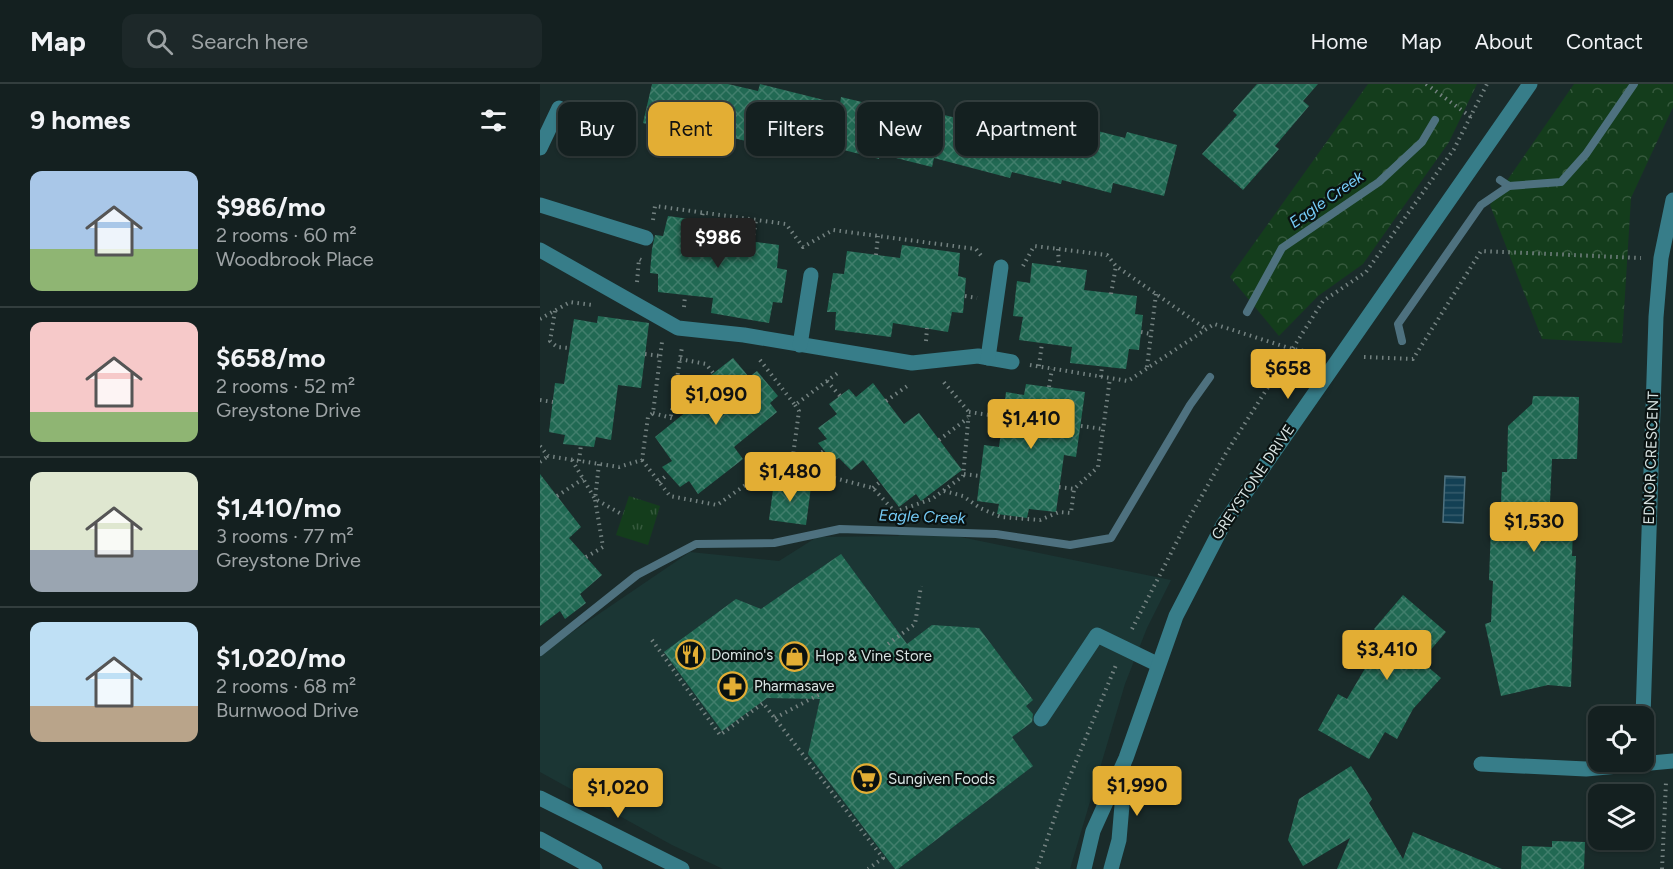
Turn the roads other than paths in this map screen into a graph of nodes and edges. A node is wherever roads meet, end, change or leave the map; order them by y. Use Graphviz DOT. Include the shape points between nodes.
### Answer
graph roads {
  1 [pos="1530,84"];
  2 [pos="558,110"];
  3 [pos="540,148"];
  4 [pos="1673,200"];
  5 [pos="540,205"];
  6 [pos="649,233"];
  7 [pos="540,250"];
  8 [pos="1001,267"];
  9 [pos="811,275"];
  10 [pos="800,345"];
  11 [pos="988,358"];
  12 [pos="1012,362"];
  13 [pos="1157,664"];
  14 [pos="1643,706"];
  15 [pos="1041,719"];
  16 [pos="1126,758"];
  17 [pos="1673,761"];
  18 [pos="1654,762"];
  19 [pos="1480,764"];
  20 [pos="1588,769"];
  21 [pos="540,798"];
  22 [pos="540,839"];
  23 [pos="595,869"];
  24 [pos="682,869"];
  25 [pos="1084,869"];
  26 [pos="1110,869"];
  1 -- 13 [label="street, GREYSTONE DRIVE" via="1223,525 1176,616"];
  2 -- 3 [label="street"];
  4 -- 14 [label="street, EDNOR CRESCENT" via="1661,258 1656,317"];
  5 -- 6 [label="street"];
  7 -- 10 [label="street" via="685,329"];
  8 -- 11 [label="street"];
  9 -- 10 [label="street"];
  10 -- 11 [label="street" via="928,362"];
  11 -- 12 [label="street"];
  13 -- 15 [label="street" via="1097,635"];
  13 -- 16 [label="street, GREYSTONE DRIVE"];
  16 -- 25 [label="street, GREYSTONE DRIVE" via="1093,831"];
  16 -- 26 [label="street, GREYSTONE DRIVE" via="1119,840"];
  17 -- 18 [label="street"];
  19 -- 20 [label="street"];
  21 -- 24 [label="street"];
  22 -- 23 [label="street"];
}
